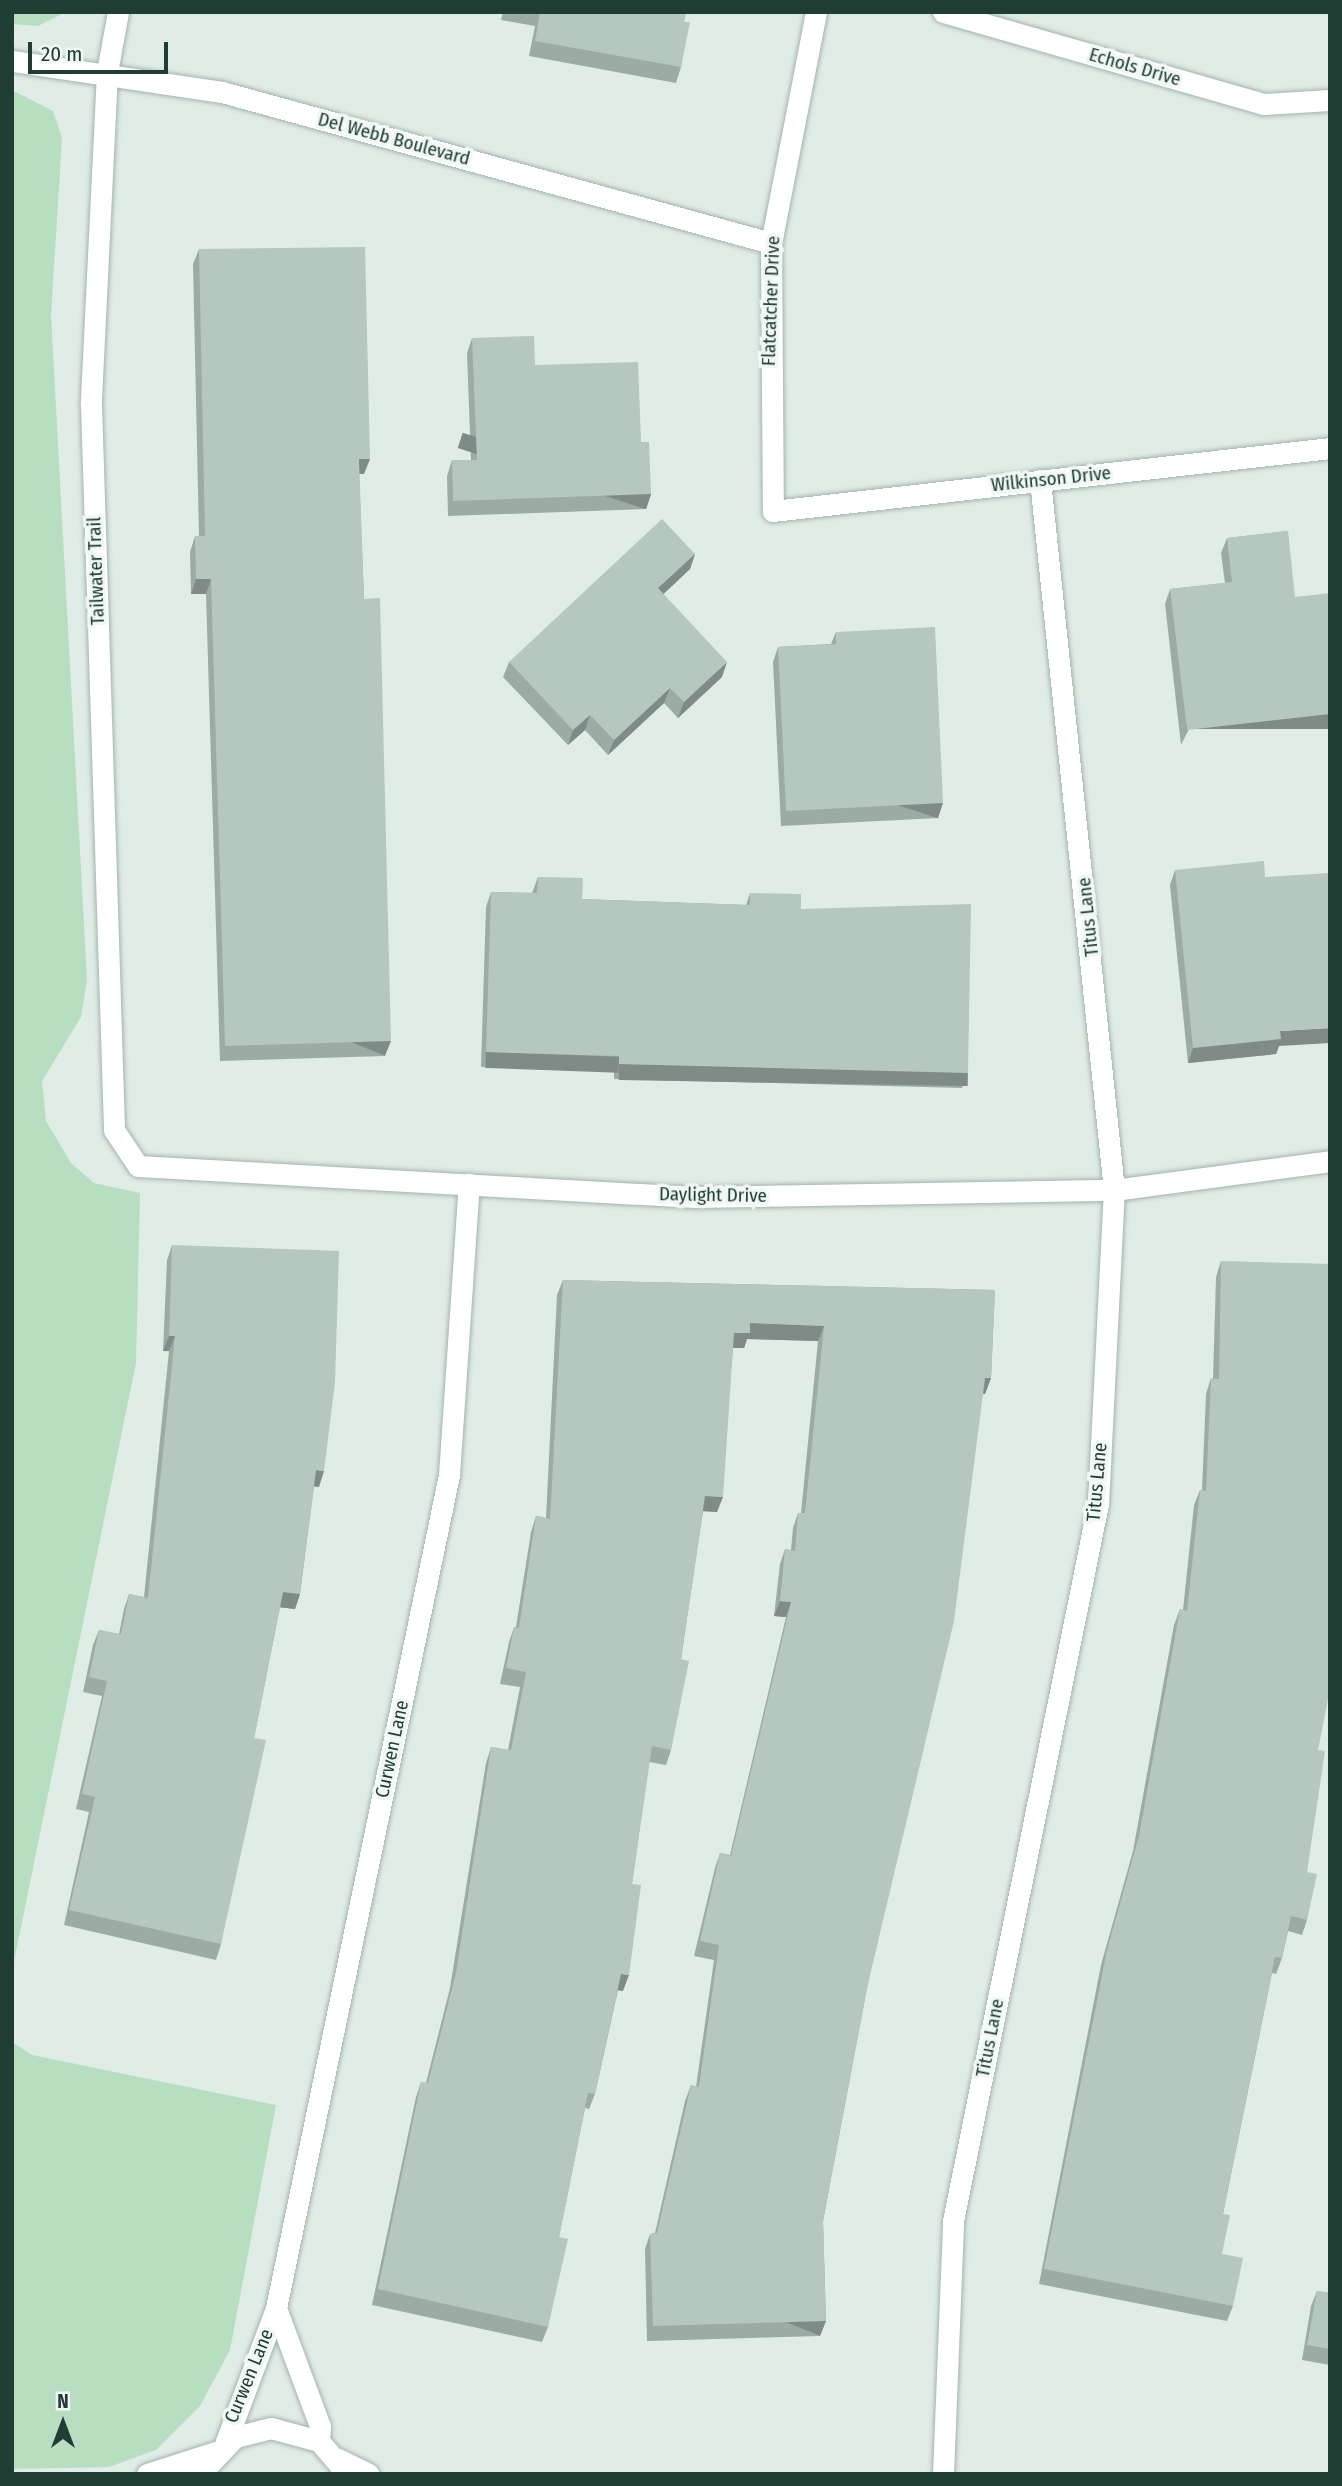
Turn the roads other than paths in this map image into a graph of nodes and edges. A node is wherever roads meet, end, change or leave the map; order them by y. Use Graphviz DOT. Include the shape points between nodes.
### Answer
graph roads {
  1 [pos="118,12"];
  2 [pos="816,12"];
  3 [pos="943,12"];
  4 [pos="12,61"];
  5 [pos="107,72"];
  6 [pos="1330,100"];
  7 [pos="771,243"];
  8 [pos="1330,448"];
  9 [pos="1040,480"];
  10 [pos="773,511"];
  11 [pos="114,1130"];
  12 [pos="1330,1161"];
  13 [pos="469,1184"];
  14 [pos="1114,1190"];
  15 [pos="276,2308"];
  16 [pos="319,2441"];
  17 [pos="220,2448"];
  18 [pos="343,2466"];
  19 [pos="147,2474"];
  20 [pos="200,2474"];
  21 [pos="369,2474"];
  22 [pos="943,2474"];
  1 -- 5 [label="street, Tailwater Trail"];
  2 -- 7 [label="street, Flatcatcher Drive"];
  3 -- 6 [label="street, Echols Drive" via="1264,104"];
  4 -- 5 [label="street, Del Webb Boulevard"];
  5 -- 7 [label="street, Del Webb Boulevard" via="222,92"];
  5 -- 11 [label="street, Tailwater Trail" via="91,405"];
  7 -- 10 [label="street, Flatcatcher Drive"];
  8 -- 9 [label="street, Wilkinson Drive"];
  9 -- 10 [label="street, Wilkinson Drive"];
  9 -- 14 [label="street, Titus Lane"];
  11 -- 13 [label="street, Daylight Drive" via="138,1166"];
  12 -- 14 [label="street, Daylight Drive"];
  13 -- 14 [label="street, Daylight Drive" via="695,1197"];
  13 -- 15 [label="street, Curwen Lane" via="449,1475"];
  14 -- 22 [label="street, Titus Lane" via="1098,1504 953,2221"];
  15 -- 16 [label="street, Curwen Lane" via="320,2426"];
  15 -- 17 [label="street, Curwen Lane"];
  16 -- 17 [label="street" via="271,2428"];
  16 -- 18 [label="street"];
  17 -- 19 [label="street"];
  17 -- 20 [label="street, Curwen Lane"];
  18 -- 21 [label="street"];
}
